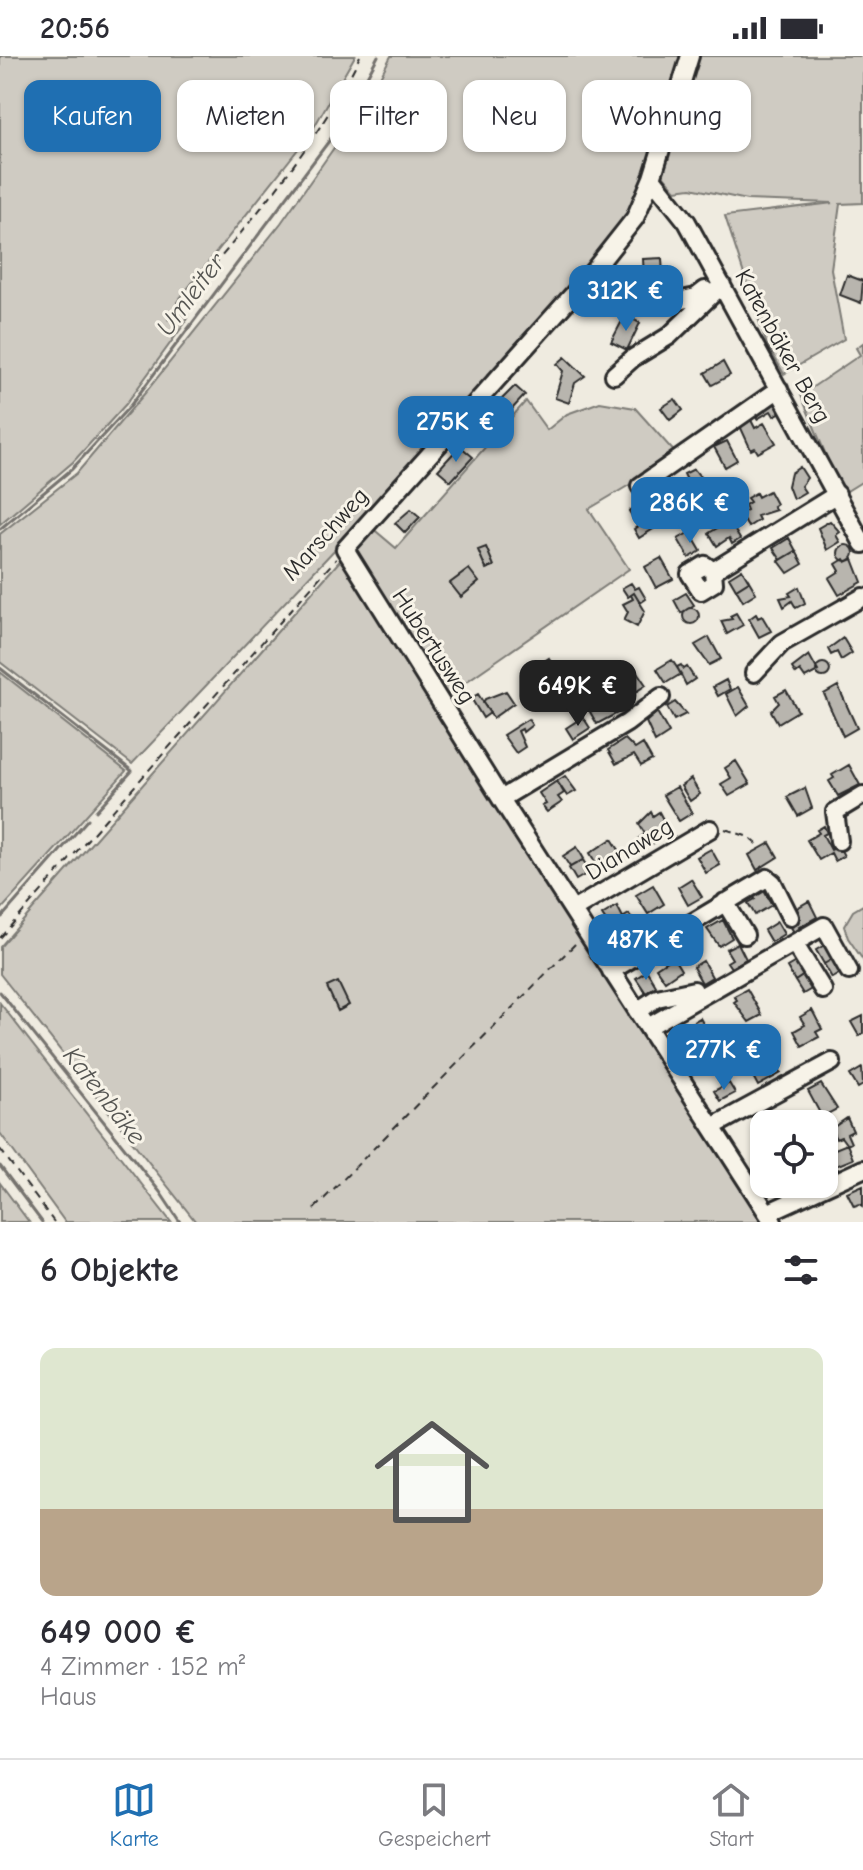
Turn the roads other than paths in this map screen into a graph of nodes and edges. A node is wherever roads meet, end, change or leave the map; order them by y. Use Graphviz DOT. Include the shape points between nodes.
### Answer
graph roads {
  1 [pos="690,56"];
  2 [pos="652,178"];
  3 [pos="719,281"];
  4 [pos="673,302"];
  5 [pos="614,375"];
  6 [pos="779,389"];
  7 [pos="640,486"];
  8 [pos="837,494"];
  9 [pos="863,544"];
  10 [pos="345,549"];
  11 [pos="713,571"];
  12 [pos="863,597"];
  13 [pos="754,673"];
  14 [pos="661,697"];
  15 [pos="863,795"];
  16 [pos="501,799"];
  17 [pos="710,829"];
  18 [pos="839,841"];
  19 [pos="725,902"];
  20 [pos="573,910"];
  21 [pos="790,917"];
  22 [pos="745,935"];
  23 [pos="794,943"];
  24 [pos="611,971"];
  25 [pos="849,971"];
  26 [pos="694,990"];
  27 [pos="823,990"];
  28 [pos="637,1011"];
  29 [pos="648,1027"];
  30 [pos="832,1062"];
  31 [pos="712,1127"];
  32 [pos="863,1169"];
  33 [pos="770,1218"];
  1 -- 2 [label="street, Marschweg"];
  2 -- 3 [label="street, Katenbäker Berg" via="687,222"];
  2 -- 10 [label="street, Marschweg" via="635,218 586,280"];
  3 -- 4 [label="street" via="703,293"];
  3 -- 5 [label="street" via="669,336"];
  3 -- 6 [label="street, Katenbäker Berg"];
  6 -- 7 [label="street"];
  6 -- 8 [label="street, Katenbäker Berg"];
  8 -- 9 [label="street, Katenbäker Berg"];
  8 -- 11 [label="street"];
  10 -- 16 [label="street, Hubertusweg"];
  12 -- 13 [label="street" via="782,643"];
  14 -- 16 [label="street"];
  15 -- 18 [label="street" via="835,812"];
  16 -- 20 [label="street, Hubertusweg"];
  17 -- 20 [label="street, Dianaweg"];
  19 -- 21 [label="street" via="767,878"];
  19 -- 22 [label="street"];
  19 -- 24 [label="street"];
  20 -- 24 [label="street, Hubertusweg"];
  23 -- 25 [label="street" via="824,926"];
  23 -- 27 [label="street"];
  23 -- 29 [label="street"];
  24 -- 28 [label="street, Hubertusweg"];
  26 -- 28 [label="street" via="657,998"];
  28 -- 29 [label="street, Hubertusweg"];
  29 -- 31 [label="street, Hubertusweg"];
  30 -- 31 [label="street"];
  31 -- 33 [label="street, Hubertusweg"];
  32 -- 33 [label="street, Hubertusweg"];
}
